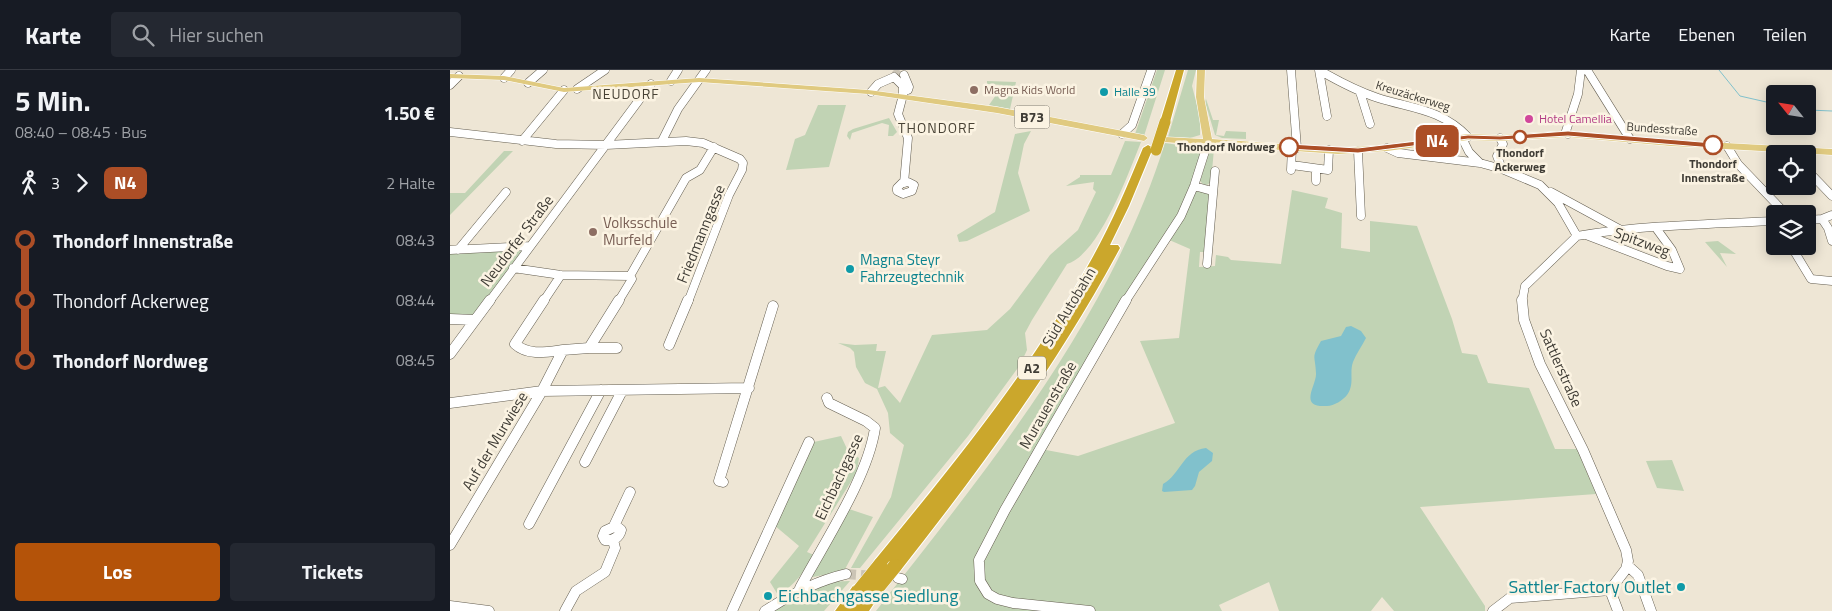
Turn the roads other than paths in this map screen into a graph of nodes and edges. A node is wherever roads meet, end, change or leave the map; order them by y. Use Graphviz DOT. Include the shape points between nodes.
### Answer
graph roads {
  1 [pos="511,70"];
  2 [pos="543,70"];
  3 [pos="605,70"];
  4 [pos="678,70"];
  5 [pos="706,70"];
  6 [pos="1173,70"];
  7 [pos="1180,70"];
  8 [pos="1200,70"];
  9 [pos="1291,70"];
  10 [pos="1319,70"];
  11 [pos="1581,70"];
  12 [pos="1587,70"];
  13 [pos="1151,71"];
  14 [pos="596,73"];
  15 [pos="904,75"];
  16 [pos="454,76"];
  17 [pos="895,76"];
  18 [pos="504,78"];
  19 [pos="699,80"];
  20 [pos="671,81"];
  21 [pos="528,83"];
  22 [pos="651,84"];
  23 [pos="577,89"];
  24 [pos="564,90"];
  25 [pos="871,92"];
  26 [pos="1360,92"];
  27 [pos="903,95"];
  28 [pos="1326,116"];
  29 [pos="1161,121"];
  30 [pos="1370,124"];
  31 [pos="450,132"];
  32 [pos="1122,134"];
  33 [pos="1568,134"];
  34 [pos="1465,137"];
  35 [pos="1500,138"];
  36 [pos="1630,139"];
  37 [pos="1166,140"];
  38 [pos="662,141"];
  39 [pos="522,142"];
  40 [pos="1208,142"];
  41 [pos="606,145"];
  42 [pos="1149,145"];
  43 [pos="1727,146"];
  44 [pos="714,147"];
  45 [pos="1294,147"];
  46 [pos="1387,148"];
  47 [pos="1329,150"];
  48 [pos="1766,150"];
  49 [pos="1358,151"];
  50 [pos="1816,152"];
  51 [pos="1832,152"];
  52 [pos="1480,163"];
  53 [pos="1316,169"];
  54 [pos="1502,169"];
  55 [pos="1215,171"];
  56 [pos="1816,179"];
  57 [pos="1316,181"];
  58 [pos="904,183"];
  59 [pos="1540,185"];
  60 [pos="1194,186"];
  61 [pos="1212,191"];
  62 [pos="506,192"];
  63 [pos="1832,196"];
  64 [pos="1777,205"];
  65 [pos="1361,216"];
  66 [pos="1829,218"];
  67 [pos="1816,219"];
  68 [pos="1766,222"];
  69 [pos="1656,228"];
  70 [pos="1621,230"];
  71 [pos="1580,235"];
  72 [pos="1832,241"];
  73 [pos="530,246"];
  74 [pos="454,250"];
  75 [pos="1796,255"];
  76 [pos="1207,264"];
  77 [pos="513,268"];
  78 [pos="561,275"];
  79 [pos="630,276"];
  80 [pos="1832,281"];
  81 [pos="773,306"];
  82 [pos="450,319"];
  83 [pos="475,320"];
  84 [pos="669,345"];
  85 [pos="589,348"];
  86 [pos="617,348"];
  87 [pos="564,350"];
  88 [pos="451,352"];
  89 [pos="749,388"];
  90 [pos="600,390"];
  91 [pos="542,391"];
  92 [pos="622,391"];
  93 [pos="827,398"];
  94 [pos="450,403"];
  95 [pos="809,442"];
  96 [pos="585,462"];
  97 [pos="723,482"];
  98 [pos="630,492"];
  99 [pos="529,524"];
  100 [pos="614,526"];
  101 [pos="613,540"];
  102 [pos="450,545"];
  103 [pos="1627,565"];
  104 [pos="846,574"];
  105 [pos="800,588"];
  106 [pos="1610,590"];
  107 [pos="866,592"];
  108 [pos="450,606"];
  109 [pos="489,611"];
  110 [pos="565,611"];
  111 [pos="732,611"];
  112 [pos="766,611"];
  113 [pos="843,611"];
  114 [pos="859,611"];
  115 [pos="1090,611"];
  116 [pos="1493,611"];
  117 [pos="1618,611"];
  118 [pos="1651,611"];
  1 -- 18 [label="street"];
  2 -- 21 [label="street"];
  3 -- 14 [label="street"];
  4 -- 20 [label="street"];
  5 -- 19 [label="street"];
  6 -- 29 [label="highway, Süd Autobahn / A2"];
  7 -- 29 [label="highway, Süd Autobahn / A2"];
  8 -- 40 [label="main road" via="1198,90"];
  9 -- 45 [label="street"];
  10 -- 26 [label="street, Kreuzäckerweg"];
  10 -- 28 [label="street, Kreuzäckerweg"];
  11 -- 33 [label="street" via="1580,92 1568,123"];
  12 -- 36 [label="street"];
  13 -- 32 [label="street" via="1132,125"];
  14 -- 23 [label="street"];
  15 -- 27 [label="street" via="909,87"];
  16 -- 18 [label="main road, B73"];
  17 -- 25 [label="street"];
  17 -- 27 [label="street" via="903,86"];
  18 -- 21 [label="main road, B73"];
  19 -- 20 [label="main road, B73"];
  19 -- 25 [label="main road, B73"];
  19 -- 38 [label="street" via="678,109"];
  20 -- 22 [label="main road, B73"];
  21 -- 24 [label="main road, B73"];
  22 -- 23 [label="main road, B73"];
  22 -- 41 [label="street"];
  23 -- 24 [label="main road, B73"];
  24 -- 39 [label="street"];
  25 -- 27 [label="main road, B73"];
  26 -- 30 [label="street"];
  26 -- 34 [label="street, Kreuzäckerweg" via="1441,115 1456,124"];
  27 -- 32 [label="main road, B73"];
  27 -- 58 [label="street" via="898,114 908,139"];
  29 -- 42 [label="highway, Süd Autobahn / A2, bridge"];
  31 -- 39 [label="street"];
  32 -- 42 [label="main road, B73"];
  33 -- 35 [label="main road, Bundesstraße"];
  33 -- 36 [label="main road, Bundesstraße"];
  34 -- 35 [label="main road, Bundesstraße"];
  34 -- 46 [label="main road, Bundesstraße"];
  34 -- 52 [label="street, Kreuzäckerweg" via="1469,152"];
  35 -- 54 [label="street" via="1503,144 1496,156"];
  36 -- 43 [label="main road, Bundesstraße"];
  37 -- 40 [label="main road, Bundesstraße"];
  38 -- 41 [label="street"];
  38 -- 44 [label="street" via="686,141"];
  39 -- 41 [label="street"];
  40 -- 45 [label="main road, Bundesstraße"];
  40 -- 60 [label="street, Murauenstraße"];
  41 -- 73 [label="street, Neudorfer Straße"];
  42 -- 107 [label="highway, Süd Autobahn / A2, bridge" via="1128,199 1100,255 1046,346 894,572"];
  43 -- 48 [label="main road, Bundesstraße"];
  43 -- 64 [label="street" via="1738,164"];
  44 -- 79 [label="street" via="700,170 686,178"];
  44 -- 84 [label="street, Friedmanngasse" via="740,159 742,170"];
  45 -- 47 [label="main road, Bundesstraße"];
  45 -- 53 [label="street" via="1291,168"];
  46 -- 49 [label="main road, Bundesstraße"];
  46 -- 52 [label="street" via="1398,153"];
  47 -- 49 [label="main road, Bundesstraße"];
  47 -- 53 [label="street" via="1330,168"];
  49 -- 65 [label="street"];
  50 -- 51 [label="main road, Bundesstraße"];
  52 -- 54 [label="street"];
  53 -- 57 [label="street"];
  54 -- 59 [label="street"];
  55 -- 61 [label="street"];
  56 -- 63 [label="street"];
  59 -- 70 [label="street"];
  59 -- 71 [label="street" via="1558,203"];
  60 -- 61 [label="street"];
  60 -- 115 [label="street, Murauenstraße" via="1181,216 1131,291 979,560 980,581 988,594 996,599"];
  61 -- 76 [label="street"];
  62 -- 74 [label="street"];
  66 -- 67 [label="street"];
  66 -- 72 [label="street"];
  68 -- 69 [label="street"];
  69 -- 70 [label="street"];
  69 -- 71 [label="street, Spitzweg" via="1672,250 1680,269"];
  70 -- 71 [label="street"];
  71 -- 103 [label="street, Sattlerstraße" via="1525,286 1523,311 1539,361 1613,518 1627,554"];
  73 -- 74 [label="street"];
  73 -- 77 [label="street, Neudorfer Straße"];
  75 -- 80 [label="street" via="1811,279"];
  77 -- 78 [label="street"];
  77 -- 83 [label="street, Neudorfer Straße"];
  78 -- 79 [label="street"];
  78 -- 87 [label="street" via="515,344 528,352"];
  79 -- 85 [label="street" via="632,279"];
  81 -- 89 [label="street"];
  82 -- 83 [label="street"];
  83 -- 88 [label="street, Neudorfer Straße"];
  85 -- 86 [label="street"];
  85 -- 87 [label="street"];
  87 -- 91 [label="street, Auf der Murwiese"];
  89 -- 92 [label="street"];
  89 -- 97 [label="street" via="719,481"];
  90 -- 91 [label="street"];
  90 -- 92 [label="street"];
  90 -- 99 [label="street"];
  91 -- 94 [label="street"];
  91 -- 102 [label="street, Auf der Murwiese"];
  92 -- 96 [label="street"];
  93 -- 105 [label="street, Eichbachgasse" via="829,403 866,421 875,428 875,435 866,462"];
  95 -- 111 [label="street"];
  98 -- 100 [label="street"];
  100 -- 101 [label="street" via="603,536 605,540"];
  101 -- 110 [label="street" via="615,548 605,572 576,591"];
  103 -- 106 [label="street"];
  103 -- 118 [label="street, Sattlerstraße" via="1638,575"];
  104 -- 105 [label="street, Eichbachgasse" via="824,578"];
  105 -- 112 [label="street, Eichbachgasse"];
  106 -- 116 [label="street" via="1510,598"];
  106 -- 117 [label="street"];
  107 -- 113 [label="highway, Süd Autobahn / A2"];
  107 -- 114 [label="highway, Süd Autobahn / A2"];
  108 -- 109 [label="street"];
}
